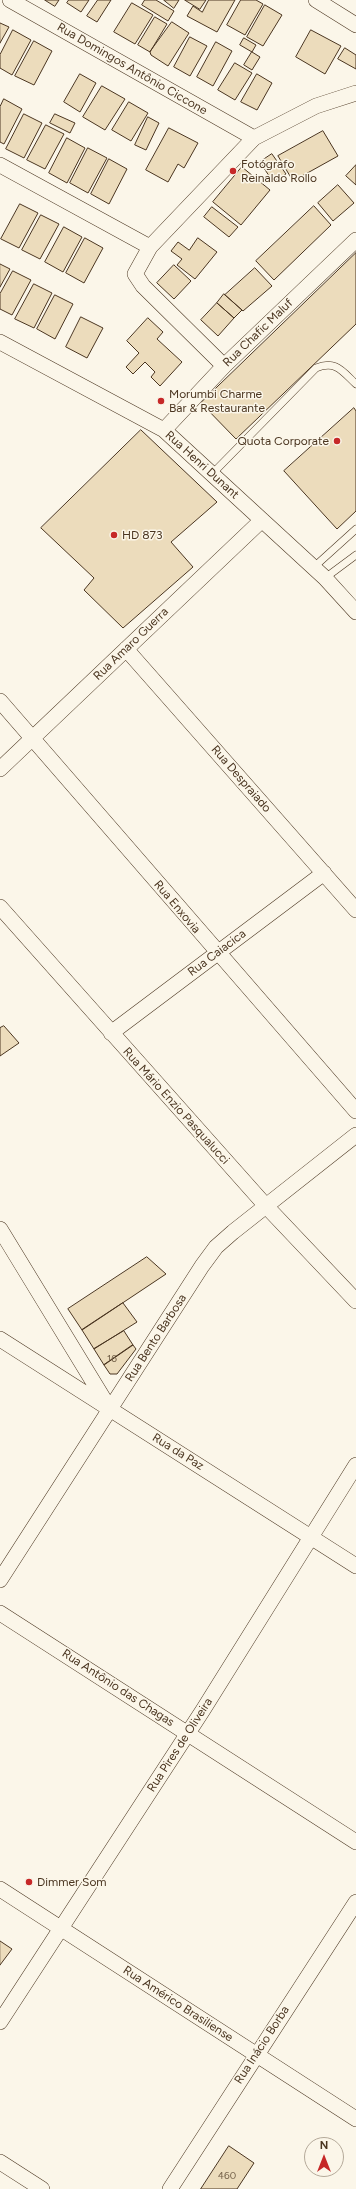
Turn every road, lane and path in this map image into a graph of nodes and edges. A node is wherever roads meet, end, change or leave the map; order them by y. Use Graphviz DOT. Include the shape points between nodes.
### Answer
graph roads {
  1 [pos="10,0"];
  2 [pos="316,0"];
  3 [pos="356,25"];
  4 [pos="356,93"];
  5 [pos="254,138"];
  6 [pos="0,165"];
  7 [pos="356,240"];
  8 [pos="150,247"];
  9 [pos="0,342"];
  10 [pos="224,366"];
  11 [pos="356,384"];
  12 [pos="164,430"];
  13 [pos="212,474"];
  14 [pos="262,520"];
  15 [pos="356,529"];
  16 [pos="356,555"];
  17 [pos="314,567"];
  18 [pos="325,578"];
  19 [pos="356,612"];
  20 [pos="126,649"];
  21 [pos="0,701"];
  22 [pos="33,738"];
  23 [pos="0,769"];
  24 [pos="324,873"];
  25 [pos="0,907"];
  26 [pos="356,910"];
  27 [pos="217,953"];
  28 [pos="111,1033"];
  29 [pos="356,1111"];
  30 [pos="356,1135"];
  31 [pos="266,1206"];
  32 [pos="0,1229"];
  33 [pos="356,1301"];
  34 [pos="0,1339"];
  35 [pos="110,1409"];
  36 [pos="356,1465"];
  37 [pos="312,1538"];
  38 [pos="356,1566"];
  39 [pos="0,1580"];
  40 [pos="0,1613"];
  41 [pos="188,1733"];
  42 [pos="356,1842"];
  43 [pos="0,1889"];
  44 [pos="356,1902"];
  45 [pos="62,1928"];
  46 [pos="0,2022"];
  47 [pos="256,2055"];
  48 [pos="356,2119"];
  49 [pos="0,2162"];
  50 [pos="42,2189"];
  51 [pos="170,2189"];
  1 -- 5 [label="street, Rua Domingos Antônio Ciccone"];
  2 -- 3 [label="street"];
  4 -- 5 [label="street" via="316,106"];
  5 -- 8 [label="street"];
  6 -- 8 [label="street"];
  7 -- 10 [label="street, Rua Chafic Maluf"];
  8 -- 10 [label="street" via="135,274 137,280"];
  9 -- 12 [label="street, Rua Henri Dunant"];
  10 -- 12 [label="street, Rua Chafic Maluf"];
  11 -- 13 [label="lane" via="337,366 326,364 316,368"];
  12 -- 13 [label="street, Rua Henri Dunant"];
  13 -- 14 [label="street, Rua Henri Dunant"];
  14 -- 17 [label="street, Rua Henri Dunant"];
  14 -- 20 [label="street, Rua Amaro Guerra"];
  15 -- 17 [label="lane"];
  16 -- 18 [label="lane"];
  17 -- 18 [label="street, Rua Henri Dunant"];
  18 -- 19 [label="street, Rua Henri Dunant"];
  20 -- 22 [label="street, Rua Amaro Guerra"];
  20 -- 24 [label="street, Rua Despraiado"];
  21 -- 22 [label="street, Rua Enxovia"];
  22 -- 23 [label="street, Rua Amaro Guerra"];
  22 -- 27 [label="street, Rua Enxovia"];
  24 -- 26 [label="street, Rua Despraiado"];
  24 -- 27 [label="street, Rua Caiacica"];
  25 -- 28 [label="street, Rua Mário Enzio Pasqualucci"];
  27 -- 28 [label="street, Rua Caiacica"];
  27 -- 29 [label="street, Rua Enxovia"];
  28 -- 31 [label="street, Rua Mário Enzio Pasqualucci"];
  30 -- 31 [label="street, Rua Bento Barbosa"];
  31 -- 33 [label="street, Rua Mário Enzio Pasqualucci"];
  31 -- 35 [label="street, Rua Bento Barbosa" via="216,1247"];
  32 -- 35 [label="street"];
  34 -- 35 [label="street, Rua da Paz"];
  35 -- 37 [label="street, Rua da Paz"];
  35 -- 39 [label="street, Rua Bento Barbosa"];
  36 -- 37 [label="street, Rua Pires de Oliveira"];
  37 -- 38 [label="street, Rua da Paz"];
  37 -- 41 [label="street, Rua Pires de Oliveira"];
  40 -- 41 [label="street, Rua Antônio das Chagas"];
  41 -- 42 [label="street, Rua Antônio das Chagas"];
  41 -- 45 [label="street, Rua Pires de Oliveira"];
  43 -- 45 [label="street, Rua Américo Brasiliense"];
  44 -- 47 [label="street, Rua Inácio Borba"];
  45 -- 46 [label="street, Rua Pires de Oliveira"];
  45 -- 47 [label="street, Rua Américo Brasiliense"];
  47 -- 48 [label="street, Rua Américo Brasiliense"];
  47 -- 51 [label="street, Rua Inácio Borba"];
  49 -- 50 [label="street"];
}
